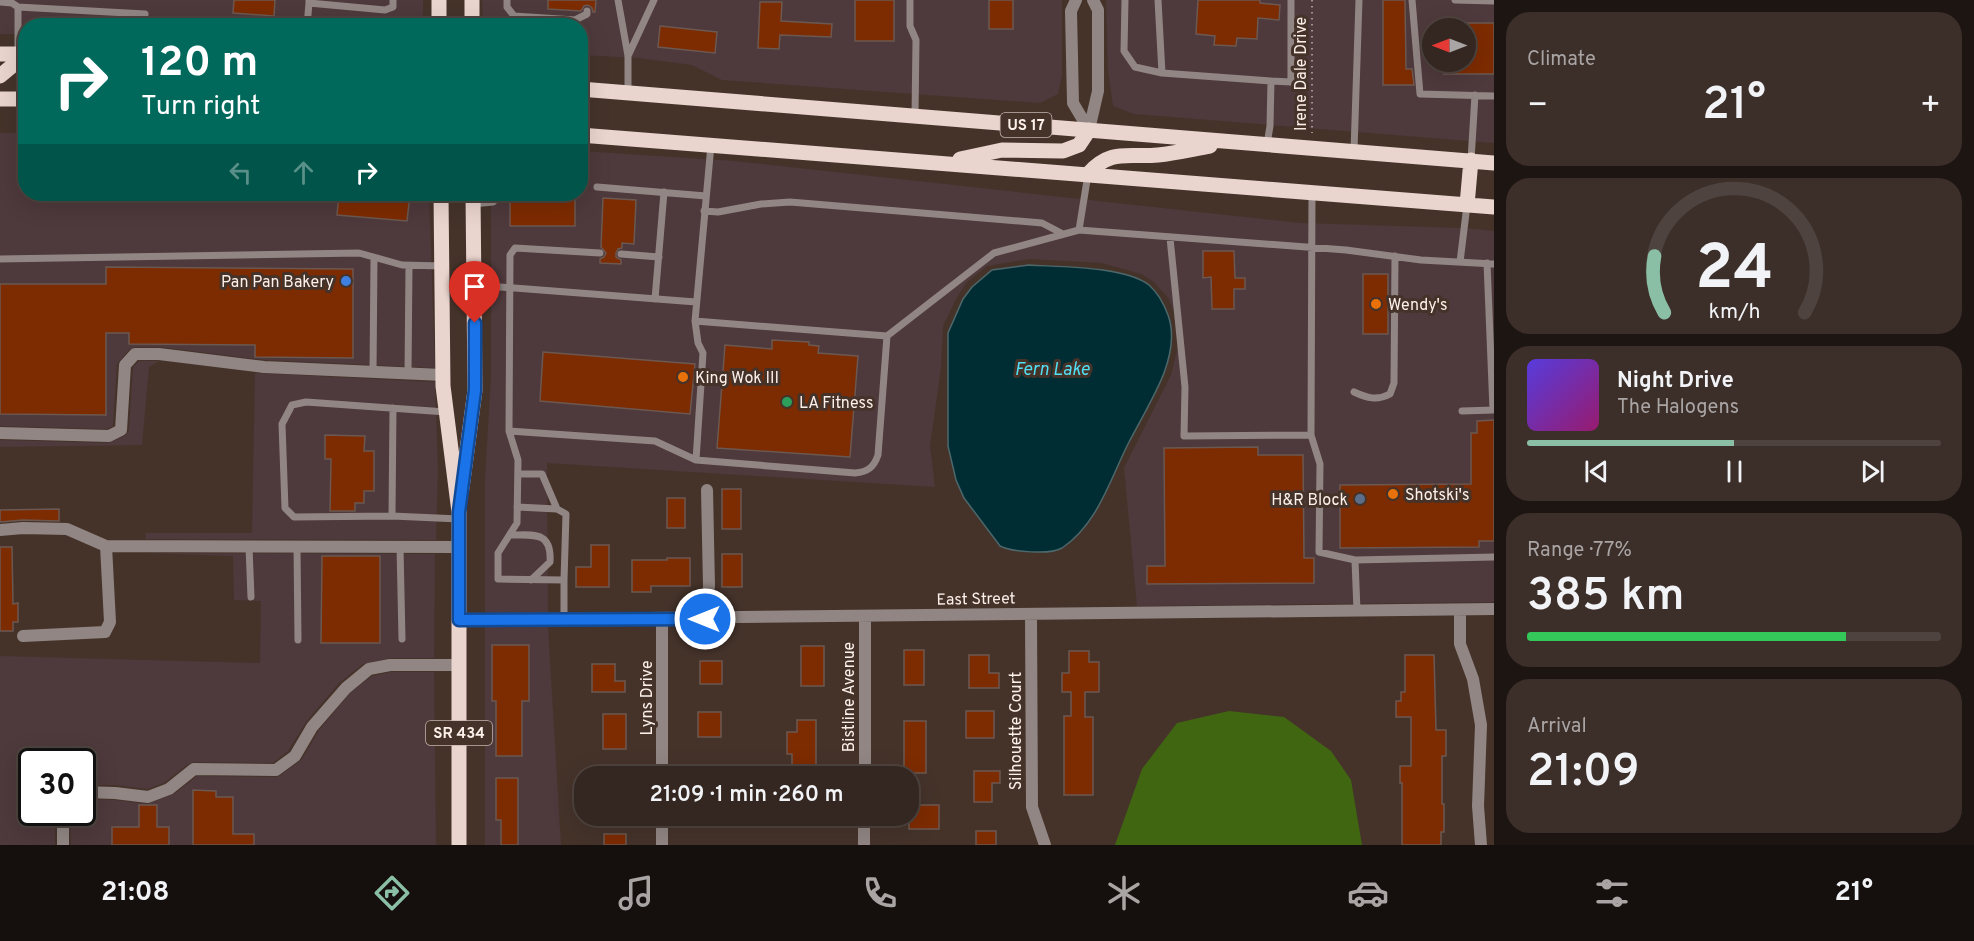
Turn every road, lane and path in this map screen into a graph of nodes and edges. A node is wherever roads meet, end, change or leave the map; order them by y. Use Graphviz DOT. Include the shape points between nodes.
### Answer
graph roads {
  1 [pos="393,0"];
  2 [pos="439,0"];
  3 [pos="472,0"];
  4 [pos="507,0"];
  5 [pos="618,0"];
  6 [pos="654,0"];
  7 [pos="910,0"];
  8 [pos="1076,0"];
  9 [pos="1093,0"];
  10 [pos="1125,0"];
  11 [pos="1158,0"];
  12 [pos="1291,0"];
  13 [pos="1312,0"];
  14 [pos="1359,0"];
  15 [pos="1412,0"];
  16 [pos="1455,0"];
  17 [pos="1494,0"];
  18 [pos="0,2"];
  19 [pos="309,2"];
  20 [pos="18,7"];
  21 [pos="587,12"];
  22 [pos="19,18"];
  23 [pos="145,18"];
  24 [pos="308,18"];
  25 [pos="439,18"];
  26 [pos="472,18"];
  27 [pos="540,18"];
  28 [pos="580,18"];
  29 [pos="0,54"];
  30 [pos="18,54"];
  31 [pos="628,56"];
  32 [pos="18,59"];
  33 [pos="1162,73"];
  34 [pos="0,75"];
  35 [pos="1271,81"];
  36 [pos="588,90"];
  37 [pos="628,93"];
  38 [pos="1475,95"];
  39 [pos="18,96"];
  40 [pos="1494,96"];
  41 [pos="0,99"];
  42 [pos="915,116"];
  43 [pos="1089,130"];
  44 [pos="588,136"];
  45 [pos="1234,142"];
  46 [pos="1267,144"];
  47 [pos="711,145"];
  48 [pos="1312,148"];
  49 [pos="1354,151"];
  50 [pos="1471,160"];
  51 [pos="943,163"];
  52 [pos="1494,163"];
  53 [pos="1088,174"];
  54 [pos="597,187"];
  55 [pos="664,192"];
  56 [pos="1312,192"];
  57 [pos="706,196"];
  58 [pos="441,201"];
  59 [pos="473,201"];
  60 [pos="1467,205"];
  61 [pos="1494,207"];
  62 [pos="704,211"];
  63 [pos="1079,230"];
  64 [pos="1063,234"];
  65 [pos="1170,238"];
  66 [pos="1311,248"];
  67 [pos="600,253"];
  68 [pos="621,254"];
  69 [pos="1395,256"];
  70 [pos="659,257"];
  71 [pos="374,258"];
  72 [pos="0,259"];
  73 [pos="1460,262"];
  74 [pos="1491,264"];
  75 [pos="409,266"];
  76 [pos="441,266"];
  77 [pos="474,285"];
  78 [pos="509,287"];
  79 [pos="656,299"];
  80 [pos="696,302"];
  81 [pos="695,321"];
  82 [pos="887,336"];
  83 [pos="373,372"];
  84 [pos="408,374"];
  85 [pos="443,375"];
  86 [pos="1354,392"];
  87 [pos="393,408"];
  88 [pos="1494,410"];
  89 [pos="1462,411"];
  90 [pos="446,412"];
  91 [pos="509,430"];
  92 [pos="0,433"];
  93 [pos="1311,435"];
  94 [pos="696,460"];
  95 [pos="518,474"];
  96 [pos="707,490"];
  97 [pos="517,507"];
  98 [pos="557,509"];
  99 [pos="392,516"];
  100 [pos="459,516"];
  101 [pos="0,530"];
  102 [pos="510,535"];
  103 [pos="106,546"];
  104 [pos="249,547"];
  105 [pos="297,547"];
  106 [pos="400,547"];
  107 [pos="459,547"];
  108 [pos="1494,557"];
  109 [pos="1355,560"];
  110 [pos="531,580"];
  111 [pos="564,580"];
  112 [pos="251,597"];
  113 [pos="1460,609"];
  114 [pos="1494,609"];
  115 [pos="1357,611"];
  116 [pos="1031,614"];
  117 [pos="865,616"];
  118 [pos="662,619"];
  119 [pos="705,619"];
  120 [pos="459,620"];
  121 [pos="564,620"];
  122 [pos="23,636"];
  123 [pos="402,639"];
  124 [pos="298,640"];
  125 [pos="459,665"];
  126 [pos="662,766"];
  127 [pos="864,766"];
  128 [pos="96,792"];
  129 [pos="63,826"];
  130 [pos="662,826"];
  131 [pos="864,826"];
  132 [pos="63,845"];
  133 [pos="459,845"];
  134 [pos="662,845"];
  135 [pos="864,845"];
  136 [pos="1046,845"];
  137 [pos="1481,845"];
  1 -- 19 [label="lane" via="393,7 385,10"];
  2 -- 25 [label="main road"];
  3 -- 26 [label="main road"];
  4 -- 27 [label="lane" via="514,15"];
  5 -- 31 [label="lane"];
  6 -- 31 [label="lane"];
  7 -- 42 [label="lane" via="910,26 916,40"];
  8 -- 43 [label="street" via="1071,11 1072,103"];
  9 -- 43 [label="street" via="1098,10 1098,91"];
  10 -- 33 [label="lane" via="1124,51 1135,67"];
  11 -- 33 [label="lane"];
  12 -- 35 [label="lane" via="1291,82"];
  13 -- 48 [label="path, Irene Dale Drive"];
  14 -- 49 [label="lane"];
  15 -- 38 [label="lane" via="1420,94"];
  16 -- 17 [label="lane"];
  18 -- 20 [label="lane"];
  19 -- 24 [label="lane"];
  20 -- 22 [label="lane"];
  20 -- 23 [label="lane" via="145,14"];
  21 -- 28 [label="lane"];
  29 -- 30 [label="main road"];
  31 -- 37 [label="lane"];
  32 -- 34 [label="main road"];
  33 -- 35 [label="lane"];
  35 -- 46 [label="lane"];
  36 -- 37 [label="main road, US 17"];
  37 -- 42 [label="main road, US 17"];
  38 -- 40 [label="lane"];
  38 -- 50 [label="lane"];
  39 -- 41 [label="main road"];
  42 -- 43 [label="main road, US 17"];
  43 -- 45 [label="main road, US 17"];
  43 -- 51 [label="main road" via="1079,145 1063,151 1002,150"];
  44 -- 47 [label="main road"];
  45 -- 46 [label="main road, US 17"];
  45 -- 53 [label="main road" via="1157,155 1117,155 1096,165"];
  46 -- 48 [label="main road, US 17"];
  47 -- 51 [label="main road"];
  47 -- 57 [label="lane"];
  48 -- 49 [label="main road, US 17"];
  49 -- 50 [label="main road, US 17"];
  50 -- 52 [label="main road, US 17"];
  50 -- 60 [label="main road"];
  51 -- 53 [label="main road"];
  53 -- 56 [label="main road"];
  53 -- 63 [label="lane"];
  54 -- 55 [label="lane"];
  55 -- 57 [label="lane"];
  55 -- 70 [label="lane"];
  56 -- 60 [label="main road"];
  56 -- 66 [label="lane"];
  57 -- 62 [label="lane"];
  58 -- 76 [label="main road, SR 434"];
  59 -- 77 [label="main road, SR 434"];
  60 -- 61 [label="main road"];
  60 -- 73 [label="lane"];
  62 -- 64 [label="lane" via="790,202 1042,223"];
  62 -- 80 [label="lane"];
  63 -- 64 [label="lane"];
  63 -- 65 [label="lane"];
  64 -- 82 [label="lane" via="994,253"];
  65 -- 66 [label="lane"];
  65 -- 93 [label="lane" via="1185,387 1184,436"];
  66 -- 69 [label="lane"];
  66 -- 93 [label="lane"];
  67 -- 78 [label="lane" via="514,248 510,255"];
  68 -- 70 [label="lane"];
  69 -- 73 [label="lane"];
  69 -- 86 [label="lane" via="1394,383 1390,394 1380,399"];
  70 -- 79 [label="lane"];
  71 -- 72 [label="lane" via="359,253 330,253"];
  71 -- 75 [label="lane"];
  71 -- 83 [label="lane"];
  73 -- 74 [label="lane"];
  74 -- 88 [label="lane"];
  75 -- 76 [label="lane"];
  75 -- 84 [label="lane"];
  76 -- 85 [label="main road, SR 434"];
  77 -- 78 [label="lane"];
  77 -- 100 [label="main road, SR 434" via="475,390"];
  78 -- 79 [label="lane"];
  78 -- 91 [label="lane"];
  79 -- 80 [label="lane"];
  80 -- 81 [label="lane"];
  81 -- 82 [label="lane"];
  81 -- 94 [label="lane" via="703,353"];
  82 -- 94 [label="lane" via="878,455 870,469 855,473"];
  83 -- 84 [label="street"];
  83 -- 92 [label="street" via="264,367 135,354 125,365 121,430 109,436"];
  84 -- 85 [label="street"];
  85 -- 90 [label="main road, SR 434"];
  87 -- 90 [label="lane"];
  87 -- 99 [label="lane"];
  87 -- 99 [label="lane" via="306,402 292,405 282,424 285,508 294,517"];
  88 -- 89 [label="lane"];
  90 -- 100 [label="main road, SR 434"];
  91 -- 94 [label="lane" via="655,441"];
  91 -- 95 [label="lane" via="518,459"];
  93 -- 109 [label="lane" via="1320,464 1319,552"];
  95 -- 97 [label="lane"];
  95 -- 98 [label="lane" via="542,474"];
  96 -- 119 [label="street" via="709,586"];
  97 -- 98 [label="lane"];
  97 -- 102 [label="lane" via="517,524"];
  98 -- 111 [label="lane" via="566,514"];
  99 -- 100 [label="lane"];
  100 -- 107 [label="main road, SR 434"];
  101 -- 103 [label="street" via="67,530"];
  102 -- 110 [label="lane" via="498,553 498,579"];
  102 -- 110 [label="lane" via="538,536 548,541 550,562"];
  103 -- 104 [label="street"];
  103 -- 122 [label="street" via="110,622 105,632"];
  104 -- 105 [label="street"];
  104 -- 112 [label="lane"];
  105 -- 106 [label="street"];
  105 -- 124 [label="lane"];
  106 -- 107 [label="street"];
  106 -- 123 [label="lane"];
  107 -- 120 [label="main road, SR 434"];
  108 -- 109 [label="lane"];
  109 -- 115 [label="lane"];
  110 -- 111 [label="lane"];
  111 -- 121 [label="lane"];
  113 -- 114 [label="street, East Street"];
  113 -- 115 [label="street, East Street"];
  113 -- 137 [label="street" via="1460,644 1473,679 1481,724"];
  115 -- 116 [label="street, East Street"];
  116 -- 117 [label="street, East Street"];
  116 -- 136 [label="street, Silhouette Court" via="1032,807"];
  117 -- 119 [label="street, East Street"];
  117 -- 127 [label="street, Bistline Avenue"];
  118 -- 119 [label="street, East Street"];
  118 -- 121 [label="street, East Street"];
  118 -- 126 [label="street, Lyns Drive"];
  120 -- 121 [label="street, East Street"];
  120 -- 125 [label="main road, SR 434"];
  125 -- 128 [label="street" via="390,665 369,669 345,688 312,727 295,756 276,770 194,769 169,789 148,796"];
  125 -- 133 [label="main road, SR 434"];
  129 -- 132 [label="street"];
  130 -- 134 [label="street"];
  131 -- 135 [label="street"];
}
